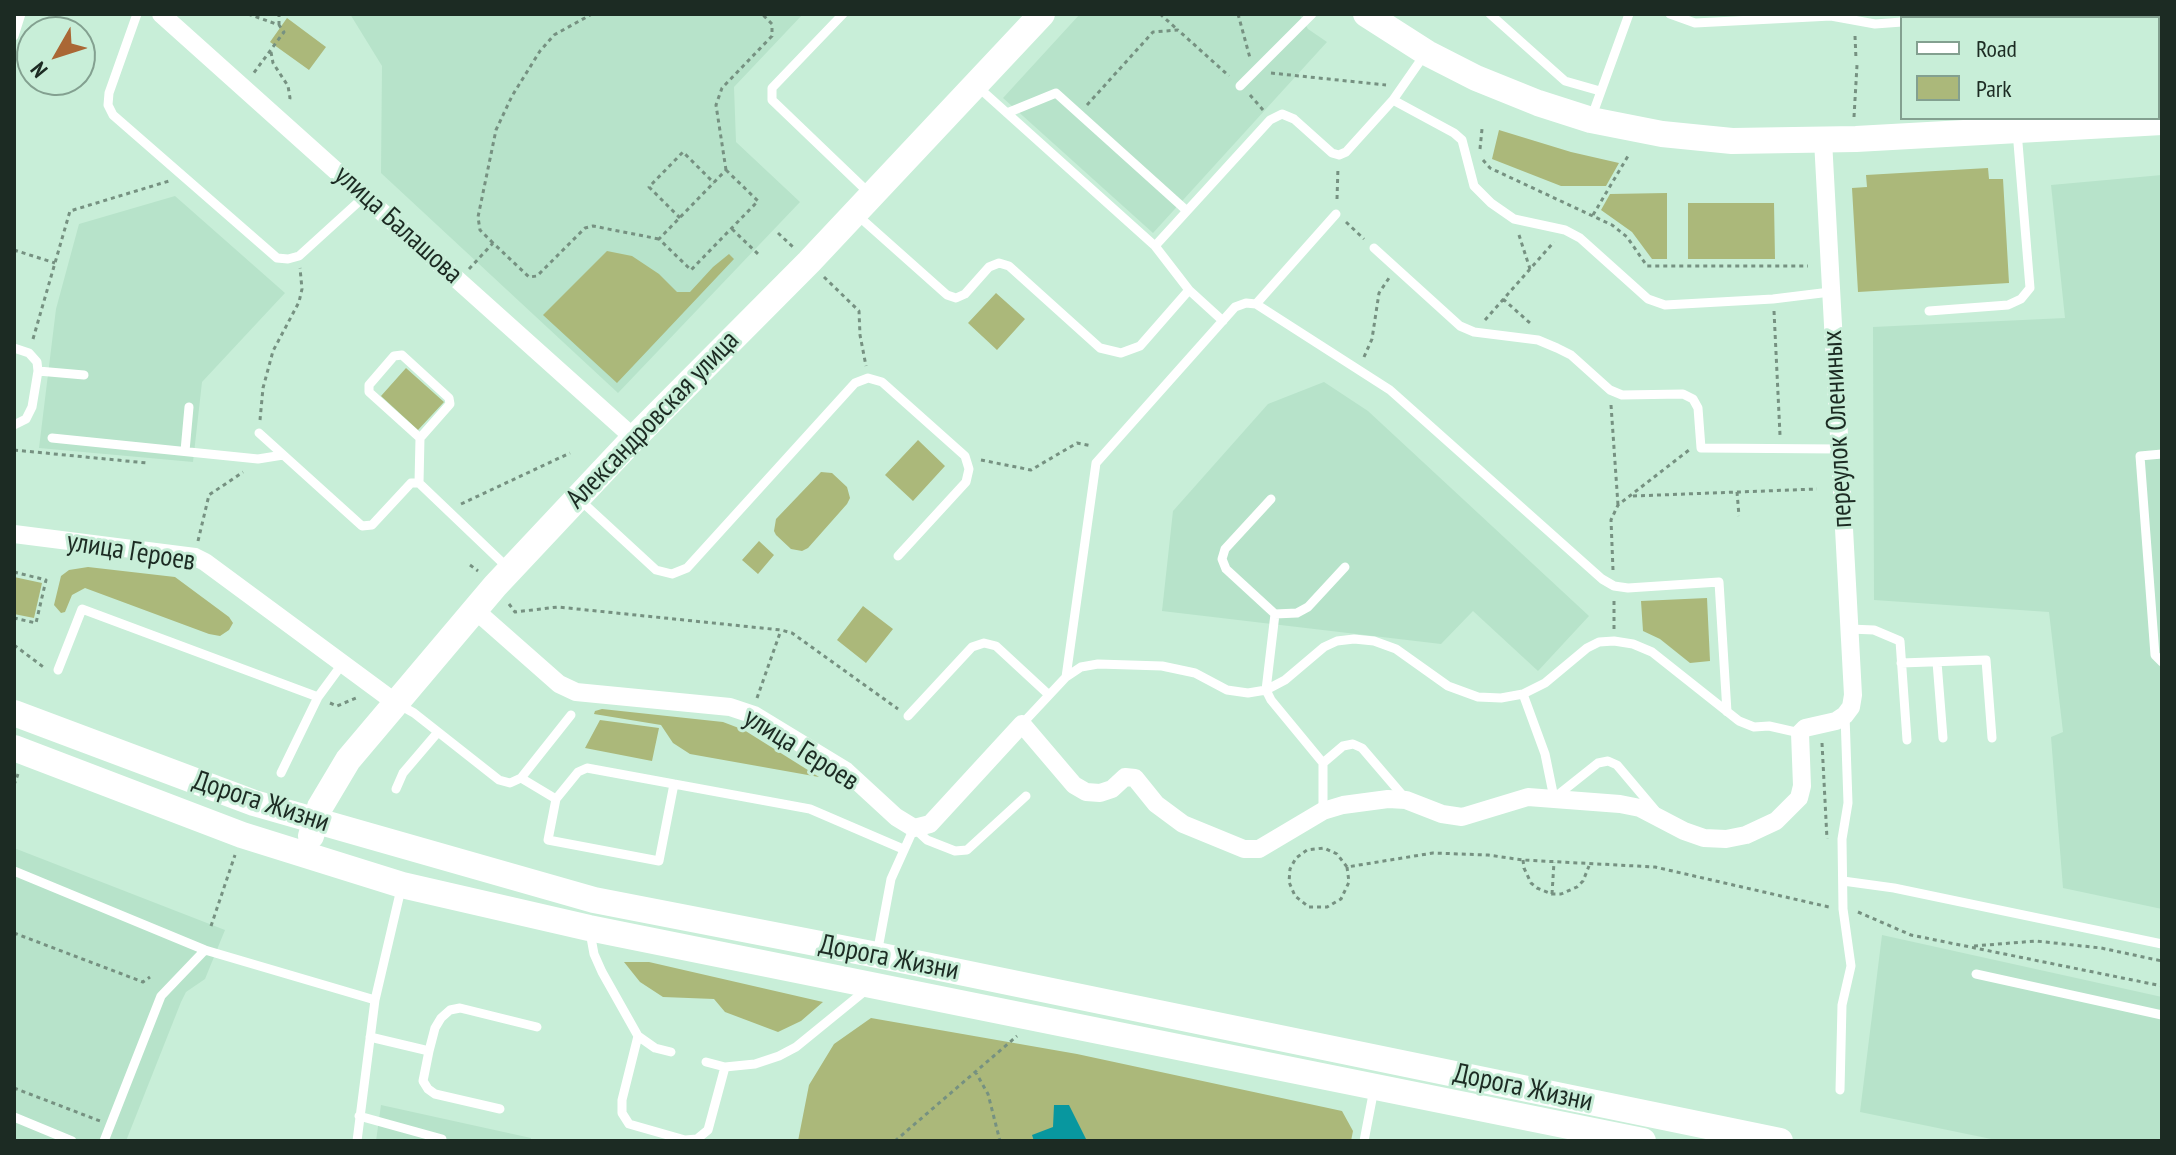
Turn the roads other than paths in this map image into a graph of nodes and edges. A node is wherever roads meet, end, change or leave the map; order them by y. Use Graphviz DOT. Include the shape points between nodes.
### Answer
graph roads {
  1 [pos="21,14"];
  2 [pos="137,14"];
  3 [pos="161,14"];
  4 [pos="843,14"];
  5 [pos="1042,14"];
  6 [pos="1312,14"];
  7 [pos="1366,14"];
  8 [pos="1490,14"];
  9 [pos="1629,14"];
  10 [pos="1670,14"];
  11 [pos="2055,14"];
  12 [pos="2018,16"];
  13 [pos="1900,22"];
  14 [pos="14,36"];
  15 [pos="1427,53"];
  16 [pos="975,84"];
  17 [pos="1240,86"];
  18 [pos="1600,91"];
  19 [pos="1393,100"];
  20 [pos="1007,113"];
  21 [pos="1591,120"];
  22 [pos="2162,122"];
  23 [pos="2017,130"];
  24 [pos="1823,140"];
  25 [pos="365,195"];
  26 [pos="863,204"];
  27 [pos="1187,211"];
  28 [pos="1336,214"];
  29 [pos="1155,246"];
  30 [pos="1374,248"];
  31 [pos="1189,290"];
  32 [pos="1830,292"];
  33 [pos="1256,304"];
  34 [pos="1929,311"];
  35 [pos="1223,321"];
  36 [pos="14,348"];
  37 [pos="38,371"];
  38 [pos="84,375"];
  39 [pos="189,407"];
  40 [pos="14,425"];
  41 [pos="259,433"];
  42 [pos="52,438"];
  43 [pos="420,438"];
  44 [pos="634,438"];
  45 [pos="1839,449"];
  46 [pos="185,451"];
  47 [pos="2162,454"];
  48 [pos="283,455"];
  49 [pos="419,483"];
  50 [pos="577,498"];
  51 [pos="1271,499"];
  52 [pos="14,534"];
  53 [pos="898,556"];
  54 [pos="1345,567"];
  55 [pos="510,570"];
  56 [pos="475,610"];
  57 [pos="1275,614"];
  58 [pos="1850,629"];
  59 [pos="1937,662"];
  60 [pos="2162,662"];
  61 [pos="343,663"];
  62 [pos="1901,663"];
  63 [pos="58,672"];
  64 [pos="1066,677"];
  65 [pos="1266,690"];
  66 [pos="1523,694"];
  67 [pos="1049,695"];
  68 [pos="318,697"];
  69 [pos="396,703"];
  70 [pos="1727,712"];
  71 [pos="14,713"];
  72 [pos="571,715"];
  73 [pos="1845,715"];
  74 [pos="908,716"];
  75 [pos="1022,724"];
  76 [pos="438,732"];
  77 [pos="1800,733"];
  78 [pos="1943,738"];
  79 [pos="1992,738"];
  80 [pos="1907,740"];
  81 [pos="14,748"];
  82 [pos="1323,763"];
  83 [pos="281,773"];
  84 [pos="521,778"];
  85 [pos="674,784"];
  86 [pos="396,789"];
  87 [pos="1026,796"];
  88 [pos="1554,798"];
  89 [pos="556,799"];
  90 [pos="1406,800"];
  91 [pos="1323,811"];
  92 [pos="1662,818"];
  93 [pos="316,821"];
  94 [pos="914,828"];
  95 [pos="903,849"];
  96 [pos="305,855"];
  97 [pos="14,871"];
  98 [pos="1843,881"];
  99 [pos="402,885"];
  100 [pos="589,928"];
  101 [pos="2162,944"];
  102 [pos="205,950"];
  103 [pos="877,955"];
  104 [pos="1976,974"];
  105 [pos="873,984"];
  106 [pos="375,1000"];
  107 [pos="2162,1015"];
  108 [pos="537,1027"];
  109 [pos="638,1036"];
  110 [pos="370,1037"];
  111 [pos="429,1051"];
  112 [pos="671,1052"];
  113 [pos="706,1062"];
  114 [pos="725,1067"];
  115 [pos="1374,1089"];
  116 [pos="1840,1090"];
  117 [pos="500,1109"];
  118 [pos="359,1116"];
  119 [pos="14,1117"];
  120 [pos="444,1140"];
  121 [pos="72,1141"];
  122 [pos="104,1141"];
  123 [pos="357,1141"];
  124 [pos="1364,1141"];
  125 [pos="1643,1141"];
  126 [pos="1780,1141"];
  1 -- 14 [label="lane"];
  2 -- 25 [label="lane" via="109,93 113,115 277,258 299,256"];
  3 -- 25 [label="street, улица Балашова"];
  4 -- 26 [label="lane" via="772,88 772,100"];
  5 -- 16 [label="main road, Александровская улица"];
  6 -- 17 [label="lane"];
  7 -- 15 [label="main road"];
  8 -- 18 [label="lane" via="1565,81"];
  9 -- 18 [label="lane"];
  10 -- 13 [label="lane" via="1695,23 1831,16 1875,24"];
  11 -- 12 [label="lane"];
  15 -- 19 [label="lane"];
  15 -- 21 [label="main road" via="1476,78"];
  16 -- 20 [label="lane"];
  16 -- 26 [label="main road, Александровская улица"];
  18 -- 21 [label="lane"];
  19 -- 27 [label="lane" via="1339,155 1294,119 1282,114 1270,120"];
  19 -- 32 [label="lane" via="1462,140 1474,186 1514,219 1580,238 1648,299 1665,305"];
  20 -- 27 [label="lane" via="1056,93"];
  20 -- 29 [label="lane"];
  21 -- 24 [label="main road" via="1732,141"];
  22 -- 23 [label="main road"];
  23 -- 24 [label="main road"];
  23 -- 34 [label="lane" via="2030,288 2008,305"];
  24 -- 32 [label="street, переулок Олениных"];
  25 -- 44 [label="street, улица Балашова"];
  26 -- 31 [label="lane" via="947,295 965,294 989,267 1009,266 1100,348 1121,353 1140,346"];
  26 -- 44 [label="main road, Александровская улица"];
  27 -- 29 [label="lane"];
  28 -- 33 [label="lane"];
  29 -- 31 [label="lane"];
  30 -- 45 [label="lane" via="1460,326 1557,348 1622,395 1683,394 1693,399 1701,448"];
  31 -- 35 [label="lane"];
  32 -- 45 [label="street, переулок Олениных"];
  33 -- 35 [label="lane" via="1235,307"];
  33 -- 70 [label="lane" via="1390,390 1602,579 1628,588 1719,582"];
  35 -- 64 [label="lane" via="1096,463"];
  36 -- 37 [label="lane" via="29,353"];
  37 -- 38 [label="lane"];
  37 -- 40 [label="lane" via="32,407 26,419"];
  39 -- 46 [label="lane"];
  41 -- 48 [label="lane"];
  42 -- 46 [label="lane"];
  43 -- 43 [label="lane" via="369,392 394,356 402,355 449,398 450,404"];
  43 -- 49 [label="lane"];
  44 -- 50 [label="main road, Александровская улица"];
  45 -- 58 [label="street, переулок Олениных"];
  46 -- 48 [label="lane" via="258,459"];
  47 -- 60 [label="lane" via="2140,456 2155,655"];
  48 -- 49 [label="lane" via="362,526 372,525 411,483"];
  49 -- 55 [label="lane"];
  50 -- 53 [label="lane" via="656,570 672,574 687,568 855,383 868,378 882,382 965,456 969,469 966,482"];
  50 -- 55 [label="main road, Александровская улица"];
  51 -- 57 [label="lane" via="1225,549 1222,559 1226,569"];
  52 -- 61 [label="street, улица Героев" via="195,557"];
  54 -- 57 [label="lane" via="1308,607"];
  55 -- 56 [label="main road, Александровская улица"];
  56 -- 69 [label="main road, Александровская улица"];
  56 -- 94 [label="street, улица Героев" via="559,684 576,692 730,707 754,715 846,771"];
  57 -- 65 [label="lane"];
  58 -- 62 [label="lane" via="1874,630 1900,641"];
  58 -- 73 [label="street, переулок Олениных" via="1853,695"];
  59 -- 62 [label="lane"];
  59 -- 78 [label="lane"];
  59 -- 79 [label="lane" via="1986,660"];
  61 -- 68 [label="lane"];
  61 -- 69 [label="street, улица Героев"];
  62 -- 80 [label="lane"];
  63 -- 68 [label="lane" via="82,609"];
  64 -- 65 [label="lane" via="1098,664 1162,666 1195,673 1227,690"];
  64 -- 67 [label="lane"];
  65 -- 66 [label="lane" via="1324,647 1354,639 1396,649 1448,686 1478,697"];
  65 -- 82 [label="lane"];
  66 -- 70 [label="lane" via="1587,648 1614,641 1652,652"];
  66 -- 88 [label="lane"];
  67 -- 74 [label="lane" via="996,646 984,643 972,647"];
  67 -- 75 [label="lane"];
  68 -- 83 [label="lane"];
  69 -- 76 [label="lane"];
  69 -- 93 [label="main road, Александровская улица" via="348,760"];
  70 -- 77 [label="lane" via="1754,727"];
  71 -- 93 [label="main road, Дорога Жизни"];
  72 -- 84 [label="lane"];
  73 -- 77 [label="street"];
  73 -- 98 [label="lane" via="1848,803"];
  75 -- 91 [label="street" via="1086,792 1100,793 1125,777 1135,778 1156,804 1183,824 1244,849 1259,849"];
  75 -- 94 [label="street" via="930,824"];
  76 -- 84 [label="lane" via="499,780"];
  76 -- 86 [label="lane"];
  77 -- 92 [label="street" via="1799,798 1776,821 1726,839 1704,838"];
  81 -- 96 [label="main road, Дорога Жизни"];
  82 -- 90 [label="lane" via="1343,746 1362,748"];
  82 -- 91 [label="lane"];
  84 -- 89 [label="lane"];
  85 -- 89 [label="lane" via="587,768"];
  85 -- 89 [label="lane" via="659,861 548,840"];
  85 -- 95 [label="lane" via="810,809"];
  87 -- 94 [label="lane" via="967,850 927,840"];
  88 -- 90 [label="street" via="1528,797 1462,817"];
  88 -- 92 [label="street" via="1620,804"];
  88 -- 92 [label="lane" via="1598,763 1608,761"];
  90 -- 91 [label="street"];
  93 -- 96 [label="main road, Александровская улица"];
  93 -- 103 [label="main road, Дорога Жизни" via="594,900"];
  94 -- 95 [label="lane"];
  95 -- 103 [label="lane" via="891,879"];
  96 -- 99 [label="main road, Дорога Жизни"];
  97 -- 102 [label="lane"];
  98 -- 101 [label="lane"];
  98 -- 116 [label="lane" via="1851,966 1842,1005"];
  99 -- 100 [label="main road, Дорога Жизни"];
  99 -- 106 [label="lane"];
  100 -- 105 [label="main road, Дорога Жизни"];
  100 -- 109 [label="lane" via="602,972"];
  102 -- 106 [label="lane"];
  102 -- 122 [label="lane" via="161,996"];
  103 -- 126 [label="main road, Дорога Жизни"];
  104 -- 107 [label="lane"];
  105 -- 114 [label="lane" via="796,1047 755,1064"];
  105 -- 115 [label="main road, Дорога Жизни"];
  106 -- 110 [label="lane"];
  108 -- 111 [label="lane" via="450,1010 435,1028"];
  109 -- 112 [label="lane"];
  109 -- 114 [label="lane" via="622,1100 629,1124 697,1139 708,1130"];
  110 -- 111 [label="lane"];
  110 -- 118 [label="lane"];
  111 -- 117 [label="lane" via="423,1081 428,1089"];
  113 -- 114 [label="lane"];
  115 -- 124 [label="lane"];
  115 -- 125 [label="main road, Дорога Жизни"];
  118 -- 120 [label="lane"];
  118 -- 123 [label="lane"];
  119 -- 121 [label="lane"];
}
